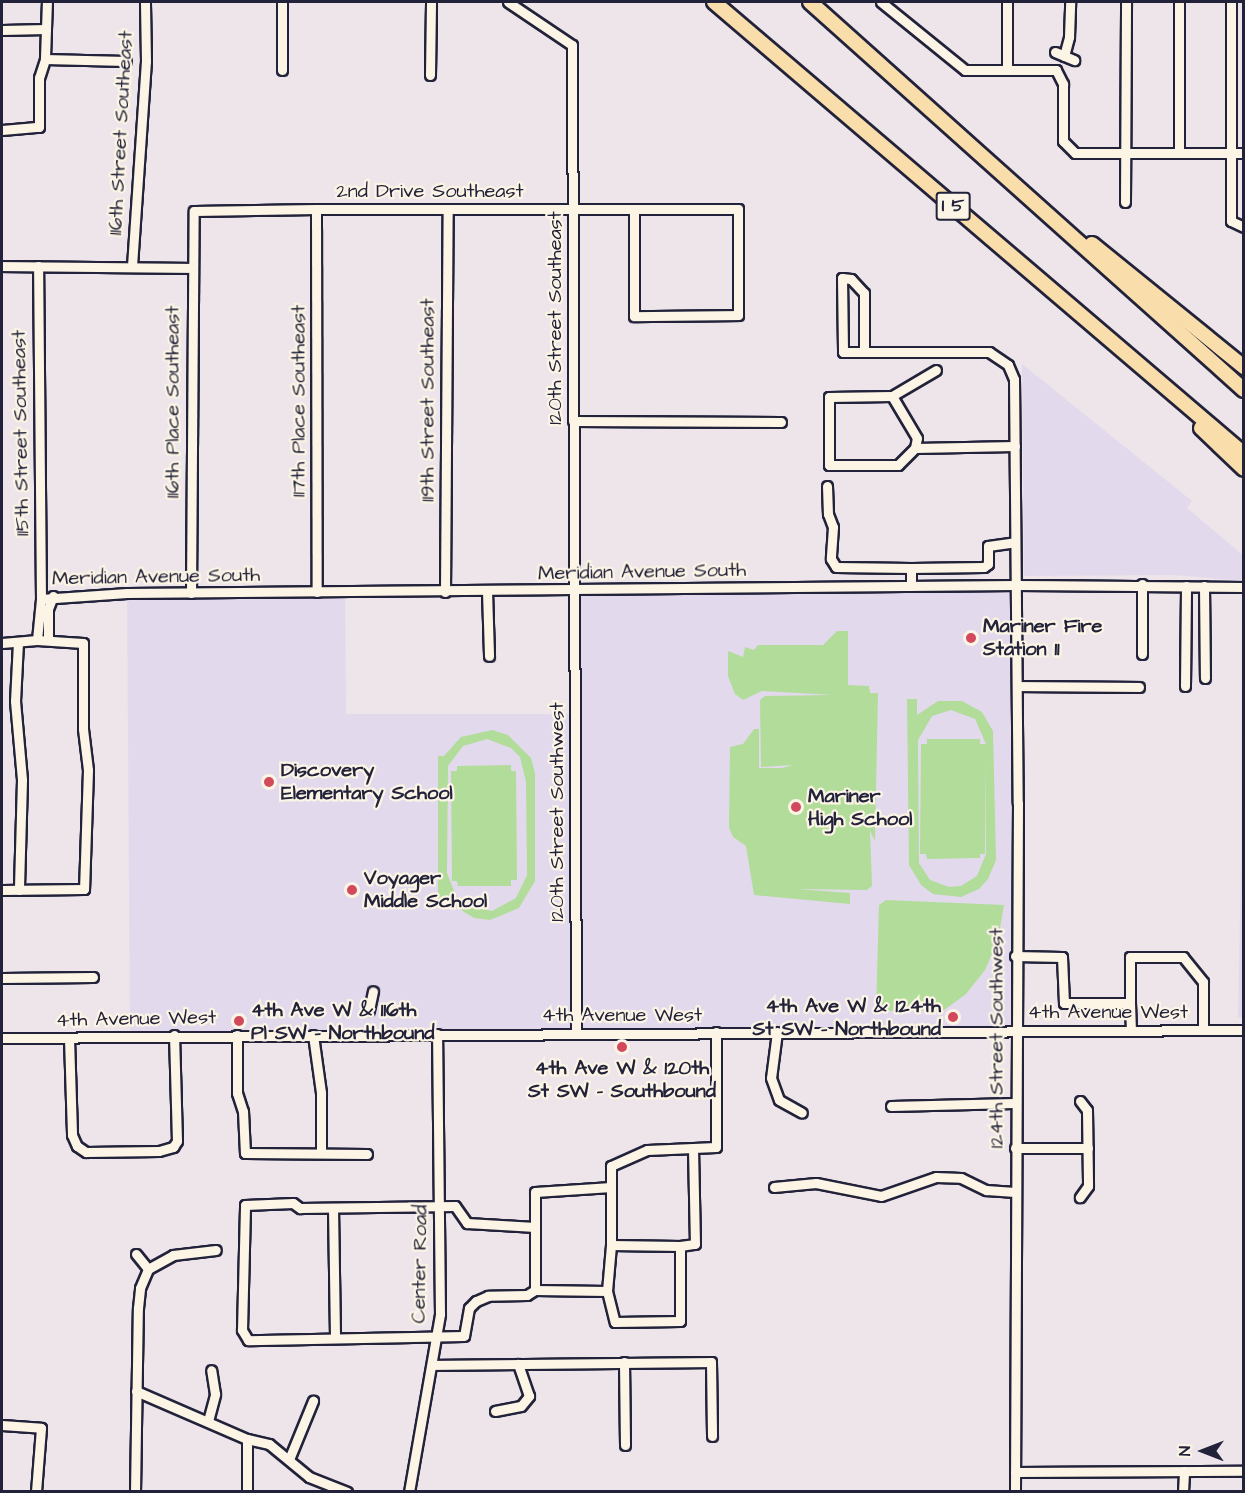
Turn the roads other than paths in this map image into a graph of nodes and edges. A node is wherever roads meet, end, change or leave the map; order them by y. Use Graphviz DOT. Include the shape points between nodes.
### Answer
graph roads {
  1 [pos="47,2"];
  2 [pos="145,2"];
  3 [pos="282,2"];
  4 [pos="431,2"];
  5 [pos="508,2"];
  6 [pos="714,2"];
  7 [pos="810,2"];
  8 [pos="881,2"];
  9 [pos="1007,2"];
  10 [pos="1070,2"];
  11 [pos="1126,2"];
  12 [pos="1179,2"];
  13 [pos="1231,2"];
  14 [pos="46,29"];
  15 [pos="2,30"];
  16 [pos="45,59"];
  17 [pos="1074,60"];
  18 [pos="126,61"];
  19 [pos="1007,69"];
  20 [pos="282,70"];
  21 [pos="430,75"];
  22 [pos="2,130"];
  23 [pos="1125,153"];
  24 [pos="1179,153"];
  25 [pos="1231,153"];
  26 [pos="1244,153"];
  27 [pos="1017,188"];
  28 [pos="1125,202"];
  29 [pos="573,208"];
  30 [pos="316,209"];
  31 [pos="448,209"];
  32 [pos="633,209"];
  33 [pos="194,211"];
  34 [pos="1244,227"];
  35 [pos="38,266"];
  36 [pos="132,266"];
  37 [pos="2,267"];
  38 [pos="192,267"];
  39 [pos="864,352"];
  40 [pos="1244,367"];
  41 [pos="936,370"];
  42 [pos="1244,390"];
  43 [pos="892,396"];
  44 [pos="1191,410"];
  45 [pos="573,421"];
  46 [pos="781,422"];
  47 [pos="1014,446"];
  48 [pos="915,448"];
  49 [pos="1244,454"];
  50 [pos="1244,469"];
  51 [pos="827,486"];
  52 [pos="1016,542"];
  53 [pos="911,568"];
  54 [pos="1142,584"];
  55 [pos="1016,585"];
  56 [pos="911,586"];
  57 [pos="1186,586"];
  58 [pos="1204,586"];
  59 [pos="1244,587"];
  60 [pos="487,591"];
  61 [pos="575,591"];
  62 [pos="318,592"];
  63 [pos="445,592"];
  64 [pos="191,593"];
  65 [pos="53,596"];
  66 [pos="41,598"];
  67 [pos="37,640"];
  68 [pos="48,640"];
  69 [pos="2,642"];
  70 [pos="18,642"];
  71 [pos="1142,654"];
  72 [pos="489,656"];
  73 [pos="1206,678"];
  74 [pos="1017,686"];
  75 [pos="1185,686"];
  76 [pos="1139,687"];
  77 [pos="2,890"];
  78 [pos="19,890"];
  79 [pos="1016,956"];
  80 [pos="93,977"];
  81 [pos="2,978"];
  82 [pos="374,992"];
  83 [pos="1130,1003"];
  84 [pos="369,1010"];
  85 [pos="1131,1029"];
  86 [pos="1014,1030"];
  87 [pos="1203,1030"];
  88 [pos="1244,1030"];
  89 [pos="716,1032"];
  90 [pos="777,1032"];
  91 [pos="576,1033"];
  92 [pos="437,1034"];
  93 [pos="174,1035"];
  94 [pos="237,1035"];
  95 [pos="313,1035"];
  96 [pos="2,1038"];
  97 [pos="69,1038"];
  98 [pos="1080,1101"];
  99 [pos="1014,1103"];
  100 [pos="891,1106"];
  101 [pos="802,1113"];
  102 [pos="693,1148"];
  103 [pos="1015,1148"];
  104 [pos="1088,1148"];
  105 [pos="321,1153"];
  106 [pos="367,1154"];
  107 [pos="611,1187"];
  108 [pos="774,1187"];
  109 [pos="1015,1192"];
  110 [pos="1080,1197"];
  111 [pos="439,1206"];
  112 [pos="333,1208"];
  113 [pos="535,1227"];
  114 [pos="611,1245"];
  115 [pos="680,1246"];
  116 [pos="216,1250"];
  117 [pos="136,1254"];
  118 [pos="148,1269"];
  119 [pos="534,1290"];
  120 [pos="608,1291"];
  121 [pos="437,1336"];
  122 [pos="335,1338"];
  123 [pos="624,1362"];
  124 [pos="518,1364"];
  125 [pos="432,1365"];
  126 [pos="211,1370"];
  127 [pos="136,1391"];
  128 [pos="313,1401"];
  129 [pos="495,1411"];
  130 [pos="208,1421"];
  131 [pos="2,1425"];
  132 [pos="712,1436"];
  133 [pos="247,1439"];
  134 [pos="625,1445"];
  135 [pos="290,1457"];
  136 [pos="1184,1471"];
  137 [pos="1244,1471"];
  138 [pos="1015,1472"];
  139 [pos="36,1491"];
  140 [pos="135,1491"];
  141 [pos="247,1491"];
  142 [pos="346,1491"];
  143 [pos="409,1491"];
  144 [pos="1015,1491"];
  145 [pos="1183,1491"];
  1 -- 14 [label="street"];
  2 -- 36 [label="street, 116th Street Southeast" via="146,61"];
  3 -- 20 [label="street"];
  4 -- 21 [label="street"];
  5 -- 29 [label="street, 120th Street Southeast" via="572,45"];
  6 -- 44 [label="highway, I 5"];
  7 -- 27 [label="highway"];
  8 -- 19 [label="street" via="955,65 976,71"];
  9 -- 19 [label="street"];
  10 -- 17 [label="street" via="1070,37 1060,54"];
  11 -- 23 [label="street"];
  12 -- 24 [label="street"];
  13 -- 25 [label="street"];
  14 -- 15 [label="street"];
  14 -- 16 [label="street"];
  16 -- 18 [label="street"];
  16 -- 22 [label="street" via="39,78 39,127"];
  19 -- 23 [label="street" via="1048,69 1061,75 1063,141 1067,148 1075,153"];
  23 -- 24 [label="street"];
  23 -- 28 [label="street"];
  24 -- 25 [label="street"];
  25 -- 26 [label="street"];
  25 -- 34 [label="street" via="1231,221"];
  27 -- 40 [label="highway" via="1139,280"];
  27 -- 42 [label="highway"];
  29 -- 31 [label="street, 2nd Drive Southeast"];
  29 -- 32 [label="street, 2nd Drive Southeast"];
  29 -- 45 [label="street, 120th Street Southeast"];
  30 -- 31 [label="street, 2nd Drive Southeast"];
  30 -- 33 [label="street, 2nd Drive Southeast"];
  30 -- 62 [label="street, 117th Place Southeast"];
  31 -- 63 [label="street, 119th Street Southeast"];
  32 -- 32 [label="street, 2nd Drive Southeast" via="738,209 738,315 634,316"];
  33 -- 38 [label="street, 116th Place Southeast"];
  35 -- 36 [label="street"];
  35 -- 37 [label="street"];
  35 -- 66 [label="street, 115th Street Southeast"];
  36 -- 38 [label="street"];
  38 -- 64 [label="street, 116th Place Southeast"];
  39 -- 39 [label="street" via="843,352 842,279 851,279 864,293"];
  39 -- 47 [label="street, 124th Street Southwest" via="989,352 1008,365 1014,380"];
  41 -- 43 [label="street"];
  43 -- 48 [label="street" via="917,438"];
  43 -- 48 [label="street" via="829,397 829,465 898,465"];
  44 -- 49 [label="highway, I 5"];
  44 -- 50 [label="highway" via="1205,434"];
  45 -- 46 [label="street"];
  45 -- 61 [label="street, 120th Street Southeast"];
  47 -- 48 [label="street"];
  47 -- 52 [label="street, 124th Street Southwest"];
  51 -- 53 [label="street" via="828,514 833,527 831,559 836,567"];
  52 -- 53 [label="street" via="988,546 988,564 984,567"];
  52 -- 55 [label="street, 124th Street Southwest"];
  53 -- 56 [label="street"];
  54 -- 55 [label="street, Meridian Avenue South"];
  54 -- 57 [label="street, Meridian Avenue South"];
  54 -- 71 [label="street"];
  55 -- 56 [label="street, Meridian Avenue South"];
  55 -- 74 [label="street, 124th Street Southwest"];
  56 -- 61 [label="street, Meridian Avenue South"];
  57 -- 58 [label="street, Meridian Avenue South"];
  57 -- 75 [label="street"];
  58 -- 59 [label="street, Meridian Avenue South"];
  58 -- 73 [label="street"];
  60 -- 61 [label="street, Meridian Avenue South"];
  60 -- 63 [label="street, Meridian Avenue South"];
  60 -- 72 [label="street"];
  61 -- 91 [label="street, 120th Street Southwest"];
  62 -- 63 [label="street, Meridian Avenue South"];
  62 -- 64 [label="street, Meridian Avenue South"];
  64 -- 65 [label="street, Meridian Avenue South"];
  65 -- 66 [label="street, Meridian Avenue South"];
  65 -- 68 [label="street" via="48,609"];
  66 -- 67 [label="street, 115th Street Southeast"];
  67 -- 68 [label="street"];
  67 -- 70 [label="street"];
  68 -- 78 [label="street" via="83,643 82,720 88,770 84,889"];
  69 -- 70 [label="street"];
  70 -- 78 [label="street" via="15,701 22,780"];
  74 -- 76 [label="street"];
  74 -- 79 [label="street, 124th Street Southwest"];
  77 -- 78 [label="street"];
  79 -- 83 [label="street" via="1062,957 1064,1003"];
  79 -- 86 [label="street, 124th Street Southwest"];
  80 -- 81 [label="street"];
  82 -- 84 [label="street"];
  83 -- 85 [label="street"];
  83 -- 87 [label="street" via="1130,957 1182,957 1203,982"];
  85 -- 86 [label="street, 4th Avenue West"];
  85 -- 87 [label="street, 4th Avenue West"];
  86 -- 90 [label="street, 4th Avenue West"];
  86 -- 99 [label="street, 124th Street Southwest"];
  87 -- 88 [label="street, 4th Avenue West"];
  89 -- 90 [label="street, 4th Avenue West"];
  89 -- 91 [label="street, 4th Avenue West"];
  89 -- 102 [label="street" via="716,1146"];
  90 -- 101 [label="street" via="771,1078 779,1100"];
  91 -- 92 [label="street, 4th Avenue West"];
  92 -- 95 [label="street, 4th Avenue West"];
  92 -- 111 [label="street, Center Road"];
  93 -- 94 [label="street, 4th Avenue West"];
  93 -- 97 [label="street, 4th Avenue West"];
  93 -- 97 [label="street" via="177,1141 173,1147 159,1151 86,1152 74,1142"];
  94 -- 95 [label="street, 4th Avenue West"];
  94 -- 105 [label="street" via="237,1093 243,1111 245,1154"];
  95 -- 105 [label="street" via="321,1093"];
  96 -- 97 [label="street, 4th Avenue West"];
  98 -- 104 [label="street" via="1087,1110"];
  99 -- 100 [label="street"];
  99 -- 103 [label="street, 124th Street Southwest"];
  102 -- 107 [label="street" via="647,1150 611,1166"];
  102 -- 115 [label="street" via="695,1244"];
  103 -- 104 [label="street"];
  103 -- 109 [label="street, 124th Street Southwest"];
  104 -- 110 [label="street" via="1088,1186"];
  105 -- 106 [label="street"];
  107 -- 113 [label="street" via="534,1192"];
  107 -- 114 [label="street"];
  108 -- 109 [label="street" via="816,1184 881,1196 936,1177 961,1178 986,1190"];
  109 -- 138 [label="street, 124th Street Southwest"];
  111 -- 112 [label="street"];
  111 -- 113 [label="street" via="455,1206 468,1223"];
  111 -- 121 [label="street, Center Road"];
  112 -- 122 [label="street"];
  112 -- 122 [label="street" via="251,1203 242,1208 242,1330 248,1341"];
  113 -- 119 [label="street"];
  114 -- 115 [label="street"];
  114 -- 120 [label="street"];
  115 -- 120 [label="street" via="680,1321 615,1322"];
  116 -- 118 [label="street" via="173,1255"];
  117 -- 118 [label="street"];
  118 -- 127 [label="street" via="140,1288"];
  119 -- 120 [label="street"];
  119 -- 121 [label="street" via="527,1295 482,1299 469,1308 464,1336"];
  121 -- 122 [label="street"];
  121 -- 125 [label="street, Center Road"];
  123 -- 124 [label="street"];
  123 -- 132 [label="street" via="711,1362"];
  123 -- 134 [label="street"];
  124 -- 125 [label="street"];
  124 -- 129 [label="street" via="529,1396 522,1406"];
  125 -- 143 [label="street, Center Road"];
  126 -- 130 [label="street" via="215,1394"];
  127 -- 130 [label="street"];
  127 -- 140 [label="street"];
  128 -- 135 [label="street"];
  130 -- 133 [label="street"];
  131 -- 139 [label="street" via="41,1428"];
  133 -- 135 [label="street" via="269,1444"];
  133 -- 141 [label="street"];
  135 -- 142 [label="street" via="309,1477"];
  136 -- 137 [label="street"];
  136 -- 138 [label="street"];
  136 -- 145 [label="street"];
  138 -- 144 [label="street, 124th Street Southwest"];
}
